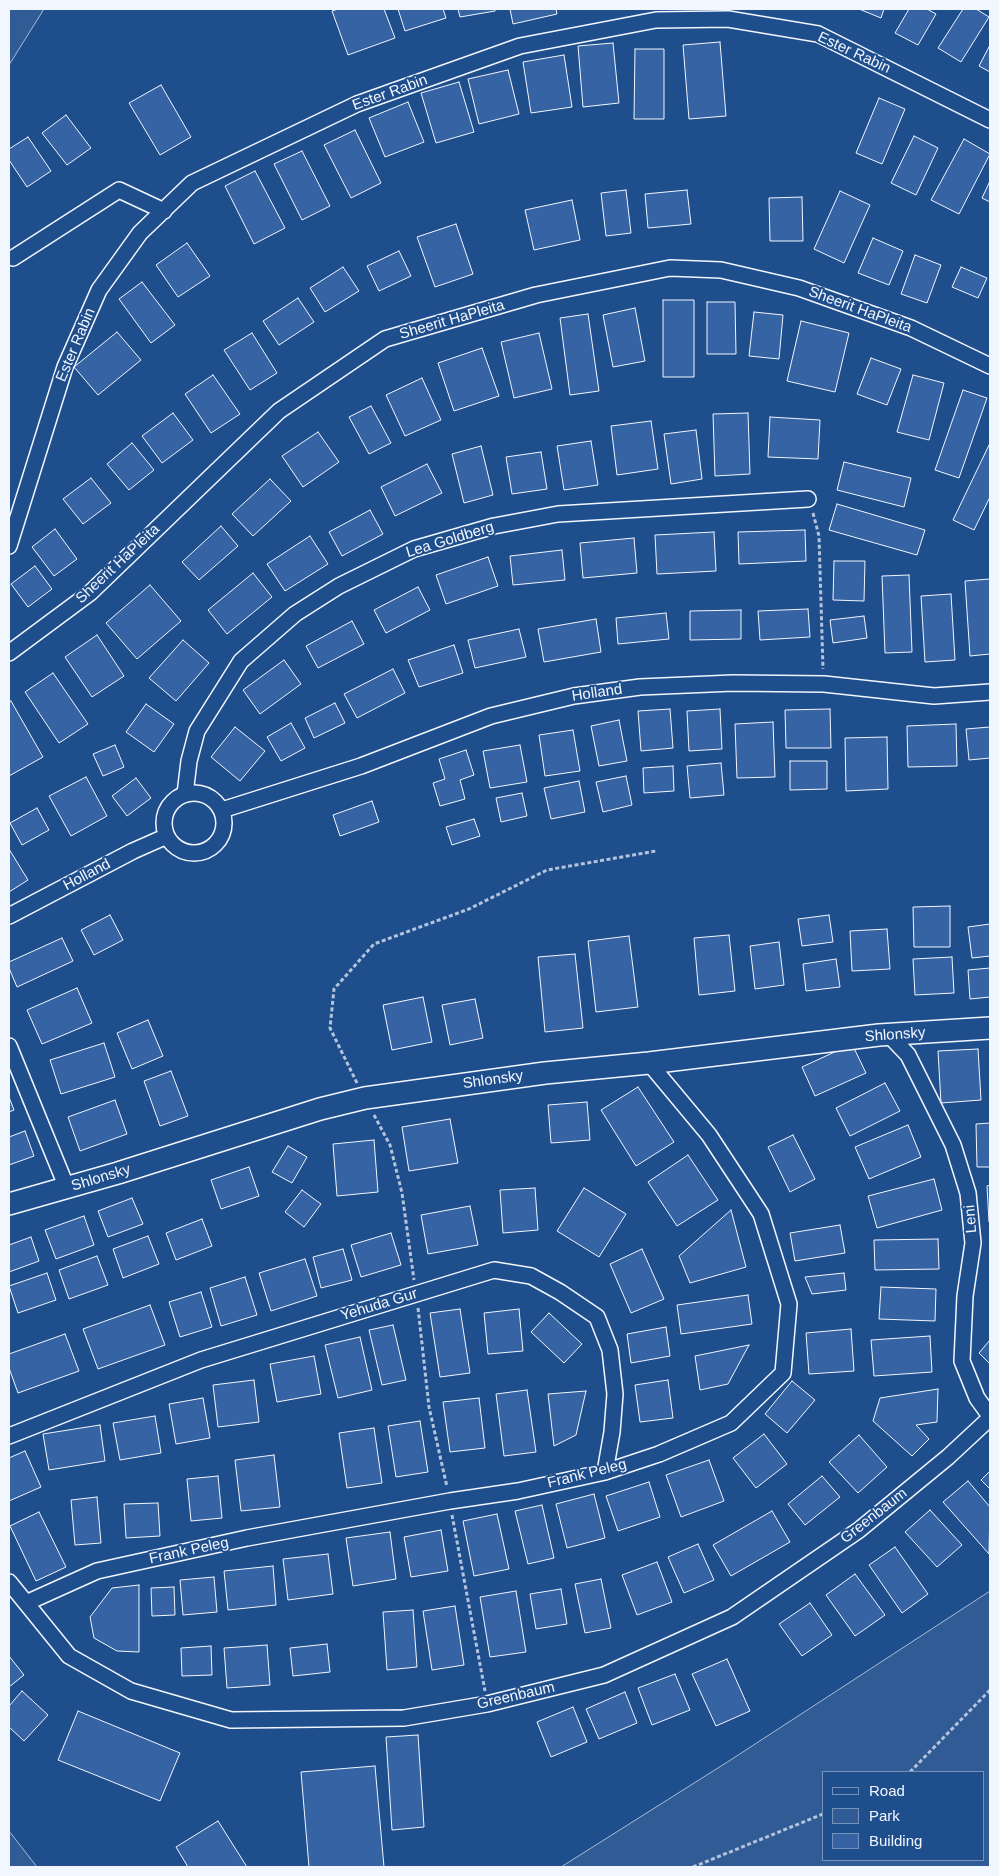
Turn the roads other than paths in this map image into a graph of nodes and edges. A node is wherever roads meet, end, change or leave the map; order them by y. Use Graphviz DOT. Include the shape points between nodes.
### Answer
graph roads {
  1 [pos="990,120"];
  2 [pos="164,211"];
  3 [pos="13,258"];
  4 [pos="990,366"];
  5 [pos="808,499"];
  6 [pos="9,546"];
  7 [pos="9,653"];
  8 [pos="990,692"];
  9 [pos="185,794"];
  10 [pos="222,810"];
  11 [pos="167,836"];
  12 [pos="9,916"];
  13 [pos="990,1028"];
  14 [pos="889,1035"];
  15 [pos="9,1046"];
  16 [pos="649,1063"];
  17 [pos="67,1188"];
  18 [pos="9,1204"];
  19 [pos="990,1417"];
  20 [pos="9,1436"];
  21 [pos="605,1472"];
  22 [pos="9,1582"];
  23 [pos="26,1603"];
  1 -- 2 [label="street, Ester Rabin" via="818,34 728,19 656,20 520,46 357,104 192,183"];
  2 -- 3 [label="street" via="119,190"];
  2 -- 6 [label="street, Ester Rabin" via="140,234 100,290 65,367"];
  4 -- 7 [label="street, Sheerit HaPleita" via="911,328 799,288 721,270 670,268 536,295 395,336 280,411 90,593"];
  5 -- 9 [label="street, Lea Goldberg" via="558,514 494,526 414,549 340,586 295,614 241,661 197,731"];
  8 -- 10 [label="street, Holland" via="934,696 824,684 733,683 640,687 574,696 491,716 361,766"];
  9 -- 10 [label="street" via="206,796 215,800"];
  9 -- 11 [label="street" via="172,802 166,812"];
  10 -- 11 [label="street" via="225,821 223,834 208,850 196,853 183,851 174,846"];
  11 -- 12 [label="street, Holland"];
  13 -- 14 [label="street, Shlonsky"];
  14 -- 16 [label="street, Shlonsky"];
  14 -- 19 [label="street, Leni" via="908,1055 953,1145 968,1192 973,1243 965,1296 962,1361 977,1398"];
  15 -- 17 [label="street"];
  16 -- 17 [label="street, Shlonsky" via="545,1072 365,1098"];
  16 -- 21 [label="street, Frank Peleg" via="709,1135 761,1214 789,1304 782,1373 731,1423 659,1454"];
  17 -- 18 [label="street, Shlonsky"];
  19 -- 23 [label="street, Greenbaum" via="948,1458 859,1530 732,1617 604,1675 488,1704 404,1718 231,1720 123,1687 69,1656"];
  20 -- 21 [label="street, Yehuda Gur" via="201,1360 494,1270 531,1276 597,1317 610,1350 615,1394"];
  21 -- 23 [label="street, Frank Peleg" via="518,1491 247,1538 98,1571"];
  22 -- 23 [label="street, Greenbaum"];
}
